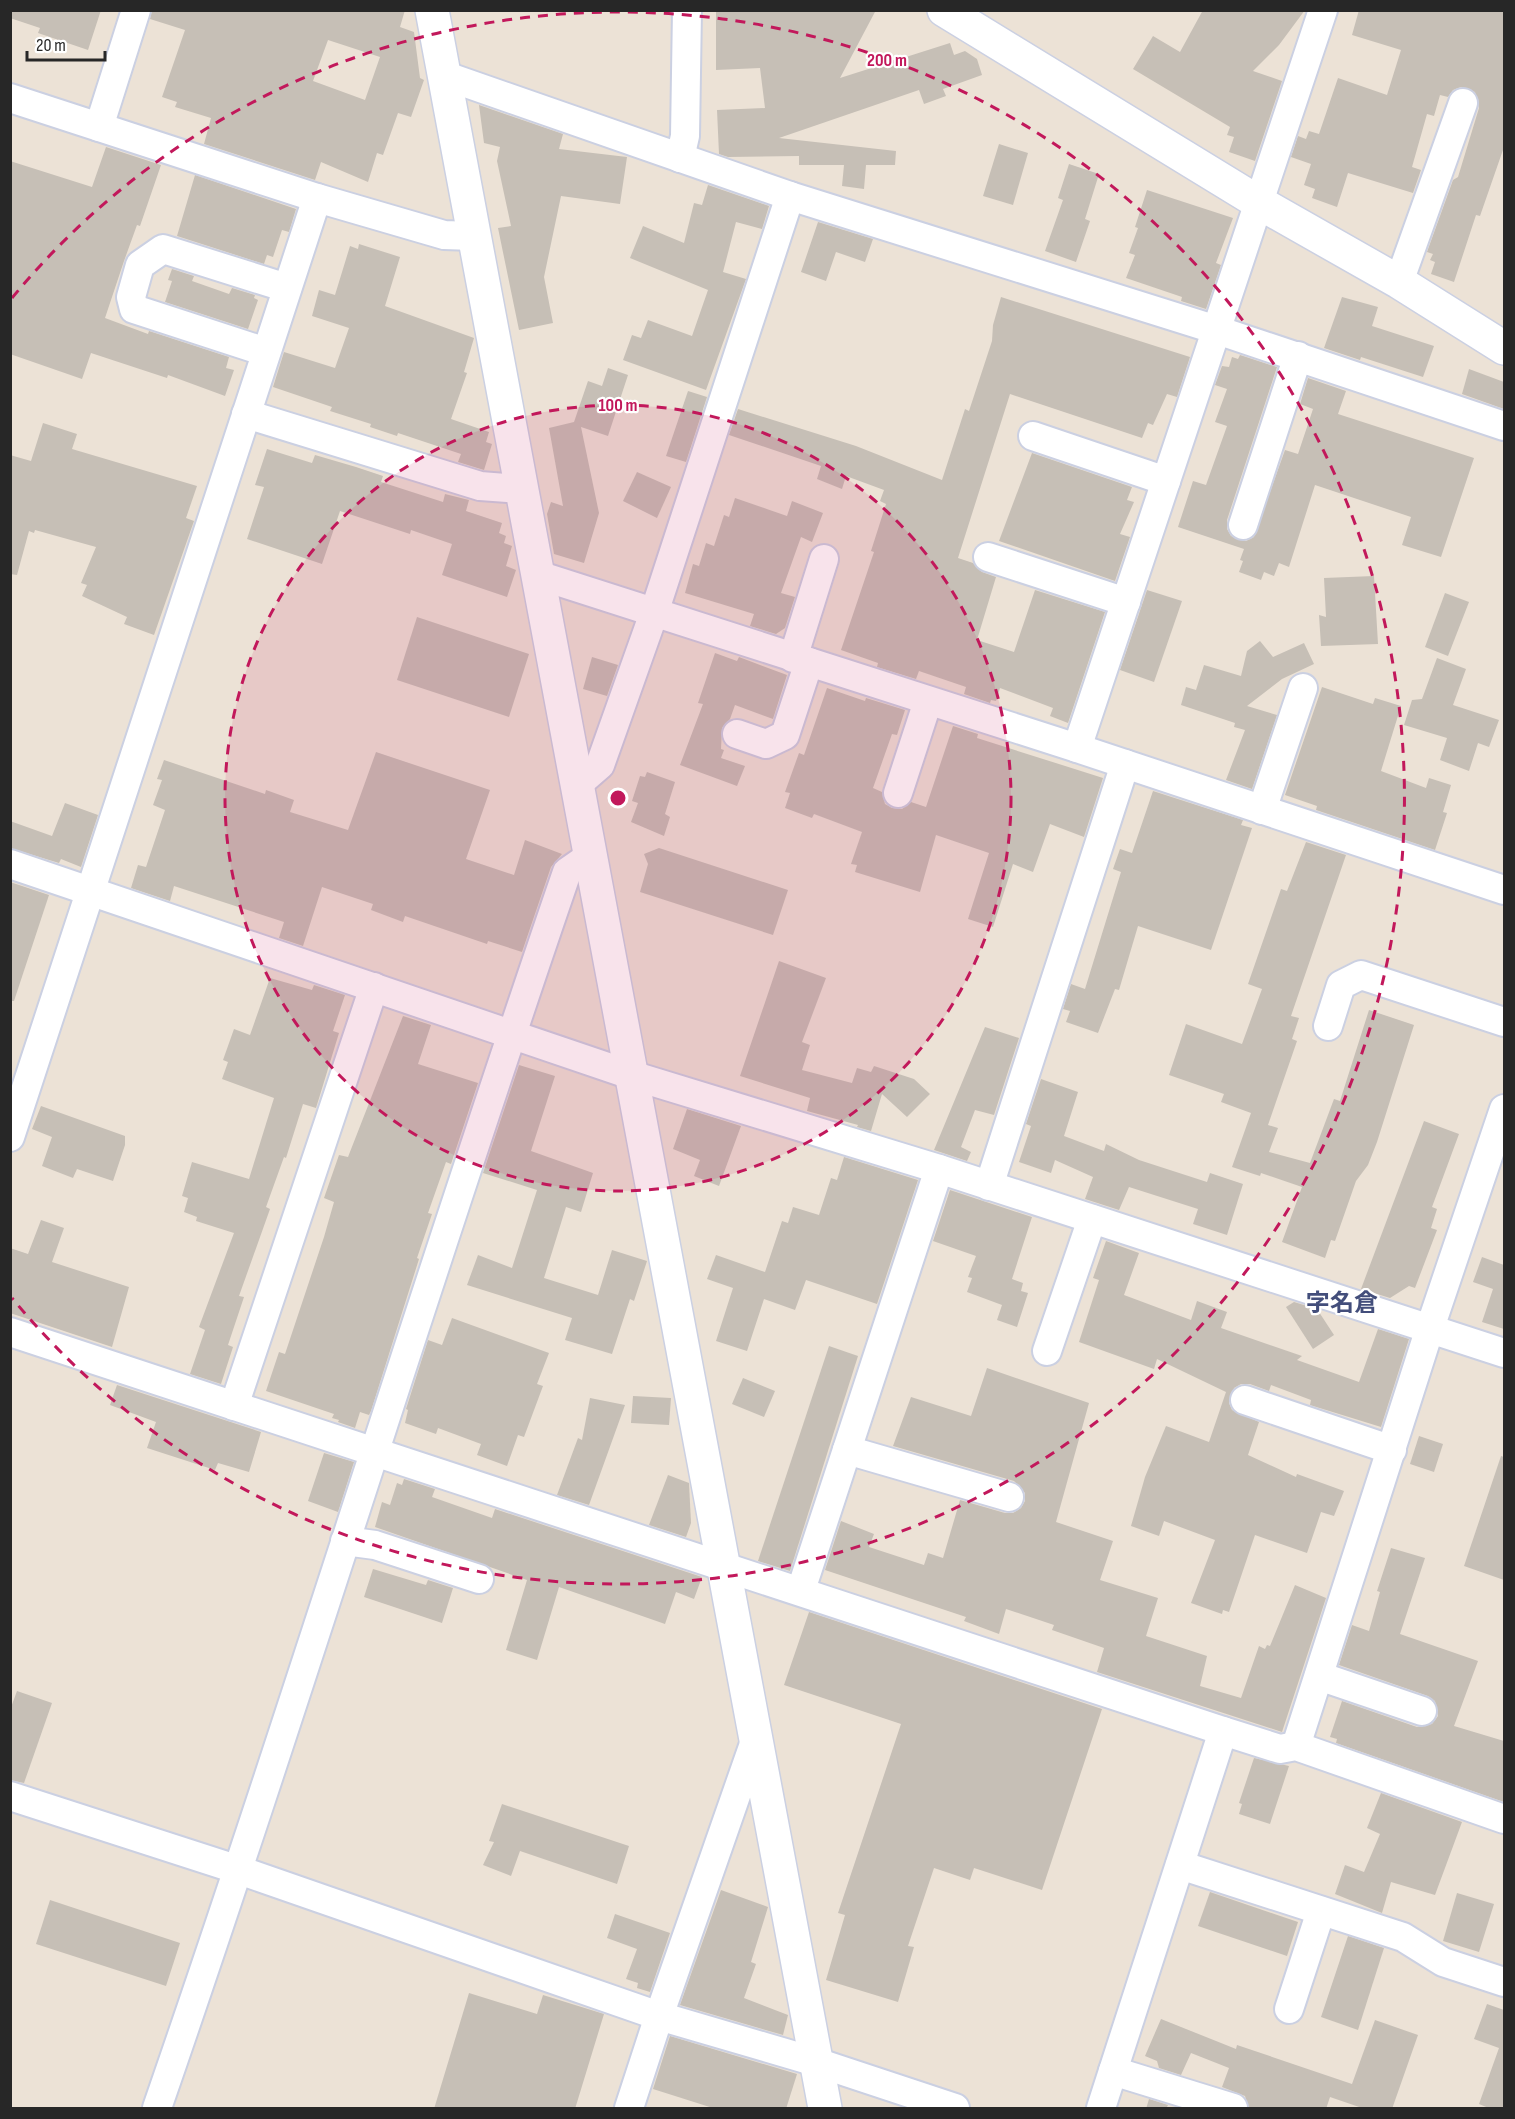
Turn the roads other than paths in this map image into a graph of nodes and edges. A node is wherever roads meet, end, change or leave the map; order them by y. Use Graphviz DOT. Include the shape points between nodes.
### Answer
graph roads {
  1 [pos="136,10"];
  2 [pos="432,10"];
  3 [pos="687,10"];
  4 [pos="1323,10"];
  5 [pos="954,13"];
  6 [pos="446,76"];
  7 [pos="10,98"];
  8 [pos="1463,103"];
  9 [pos="99,127"];
  10 [pos="680,158"];
  11 [pos="790,196"];
  12 [pos="317,198"];
  13 [pos="1258,202"];
  14 [pos="473,236"];
  15 [pos="1399,282"];
  16 [pos="287,288"];
  17 [pos="1217,330"];
  18 [pos="1504,348"];
  19 [pos="266,352"];
  20 [pos="1298,356"];
  21 [pos="246,414"];
  22 [pos="1504,426"];
  23 [pos="1033,436"];
  24 [pos="1166,481"];
  25 [pos="521,489"];
  26 [pos="1242,525"];
  27 [pos="988,557"];
  28 [pos="824,559"];
  29 [pos="538,575"];
  30 [pos="1126,602"];
  31 [pos="654,613"];
  32 [pos="801,660"];
  33 [pos="1303,688"];
  34 [pos="928,701"];
  35 [pos="737,734"];
  36 [pos="1077,748"];
  37 [pos="1125,764"];
  38 [pos="577,785"];
  39 [pos="898,793"];
  40 [pos="1262,810"];
  41 [pos="590,856"];
  42 [pos="10,864"];
  43 [pos="1504,890"];
  44 [pos="90,891"];
  45 [pos="374,987"];
  46 [pos="1504,1022"];
  47 [pos="1328,1026"];
  48 [pos="511,1035"];
  49 [pos="631,1075"];
  50 [pos="1504,1109"];
  51 [pos="10,1137"];
  52 [pos="939,1169"];
  53 [pos="989,1186"];
  54 [pos="1092,1219"];
  55 [pos="1430,1328"];
  56 [pos="10,1332"];
  57 [pos="1047,1351"];
  58 [pos="1504,1353"];
  59 [pos="1245,1400"];
  60 [pos="234,1406"];
  61 [pos="847,1450"];
  62 [pos="1392,1450"];
  63 [pos="375,1452"];
  64 [pos="1009,1497"];
  65 [pos="345,1541"];
  66 [pos="723,1567"];
  67 [pos="479,1579"];
  68 [pos="801,1590"];
  69 [pos="1319,1676"];
  70 [pos="1422,1711"];
  71 [pos="1223,1731"];
  72 [pos="756,1738"];
  73 [pos="1296,1746"];
  74 [pos="10,1796"];
  75 [pos="1504,1819"];
  76 [pos="1180,1865"];
  77 [pos="239,1870"];
  78 [pos="1321,1911"];
  79 [pos="1504,1982"];
  80 [pos="1289,2009"];
  81 [pos="659,2016"];
  82 [pos="816,2062"];
  83 [pos="1113,2072"];
  84 [pos="157,2109"];
  85 [pos="629,2109"];
  86 [pos="825,2109"];
  87 [pos="954,2109"];
  88 [pos="1101,2109"];
  89 [pos="1233,2109"];
  1 -- 9 [label="street"];
  2 -- 6 [label="street"];
  3 -- 10 [label="street" via="685,136"];
  4 -- 13 [label="street"];
  5 -- 13 [label="street"];
  6 -- 10 [label="street"];
  6 -- 14 [label="street"];
  7 -- 9 [label="street"];
  8 -- 15 [label="street"];
  9 -- 12 [label="street"];
  10 -- 11 [label="street"];
  11 -- 17 [label="street"];
  11 -- 31 [label="street"];
  12 -- 14 [label="street" via="444,235"];
  12 -- 16 [label="street"];
  13 -- 15 [label="street"];
  13 -- 17 [label="street"];
  14 -- 25 [label="street"];
  15 -- 18 [label="street"];
  16 -- 19 [label="street"];
  16 -- 19 [label="street" via="164,249 141,265 131,297 134,309"];
  17 -- 20 [label="street"];
  17 -- 24 [label="street"];
  19 -- 21 [label="street"];
  20 -- 22 [label="street"];
  20 -- 26 [label="street"];
  21 -- 25 [label="street" via="480,486"];
  21 -- 44 [label="street"];
  23 -- 24 [label="street"];
  24 -- 30 [label="street"];
  25 -- 29 [label="street"];
  27 -- 30 [label="street"];
  28 -- 32 [label="street"];
  29 -- 31 [label="street"];
  29 -- 38 [label="street"];
  30 -- 36 [label="street"];
  31 -- 32 [label="street"];
  31 -- 38 [label="street" via="600,765"];
  32 -- 34 [label="street"];
  32 -- 35 [label="street" via="785,735 766,744"];
  33 -- 40 [label="street"];
  34 -- 36 [label="street"];
  34 -- 39 [label="street"];
  36 -- 37 [label="street"];
  37 -- 40 [label="street"];
  37 -- 53 [label="street"];
  38 -- 41 [label="street"];
  40 -- 43 [label="street"];
  41 -- 48 [label="street" via="567,872"];
  41 -- 49 [label="street"];
  42 -- 44 [label="street"];
  44 -- 45 [label="street"];
  44 -- 51 [label="street"];
  45 -- 48 [label="street"];
  45 -- 60 [label="street"];
  46 -- 47 [label="street" via="1361,975 1341,985"];
  48 -- 49 [label="street"];
  48 -- 63 [label="street"];
  49 -- 52 [label="street"];
  49 -- 66 [label="street"];
  50 -- 55 [label="street"];
  52 -- 53 [label="street"];
  52 -- 61 [label="street"];
  53 -- 54 [label="street"];
  54 -- 55 [label="street"];
  54 -- 57 [label="street"];
  55 -- 58 [label="street"];
  55 -- 62 [label="street"];
  56 -- 60 [label="street"];
  59 -- 62 [label="street"];
  60 -- 63 [label="street"];
  61 -- 64 [label="street"];
  61 -- 68 [label="street"];
  62 -- 69 [label="street"];
  63 -- 65 [label="street"];
  63 -- 66 [label="street"];
  65 -- 67 [label="street" via="375,1545"];
  65 -- 77 [label="street"];
  66 -- 68 [label="street"];
  66 -- 72 [label="street"];
  68 -- 71 [label="street"];
  69 -- 70 [label="street"];
  69 -- 73 [label="street"];
  71 -- 73 [label="street" via="1280,1749"];
  71 -- 76 [label="street"];
  72 -- 81 [label="street"];
  72 -- 82 [label="street"];
  73 -- 75 [label="street"];
  74 -- 77 [label="street"];
  76 -- 78 [label="street"];
  76 -- 83 [label="street"];
  77 -- 81 [label="street"];
  77 -- 84 [label="street"];
  78 -- 79 [label="street" via="1403,1937 1443,1962"];
  78 -- 80 [label="street"];
  81 -- 82 [label="street"];
  81 -- 85 [label="street"];
  82 -- 86 [label="street"];
  82 -- 87 [label="street"];
  83 -- 88 [label="street"];
  83 -- 89 [label="street"];
}
